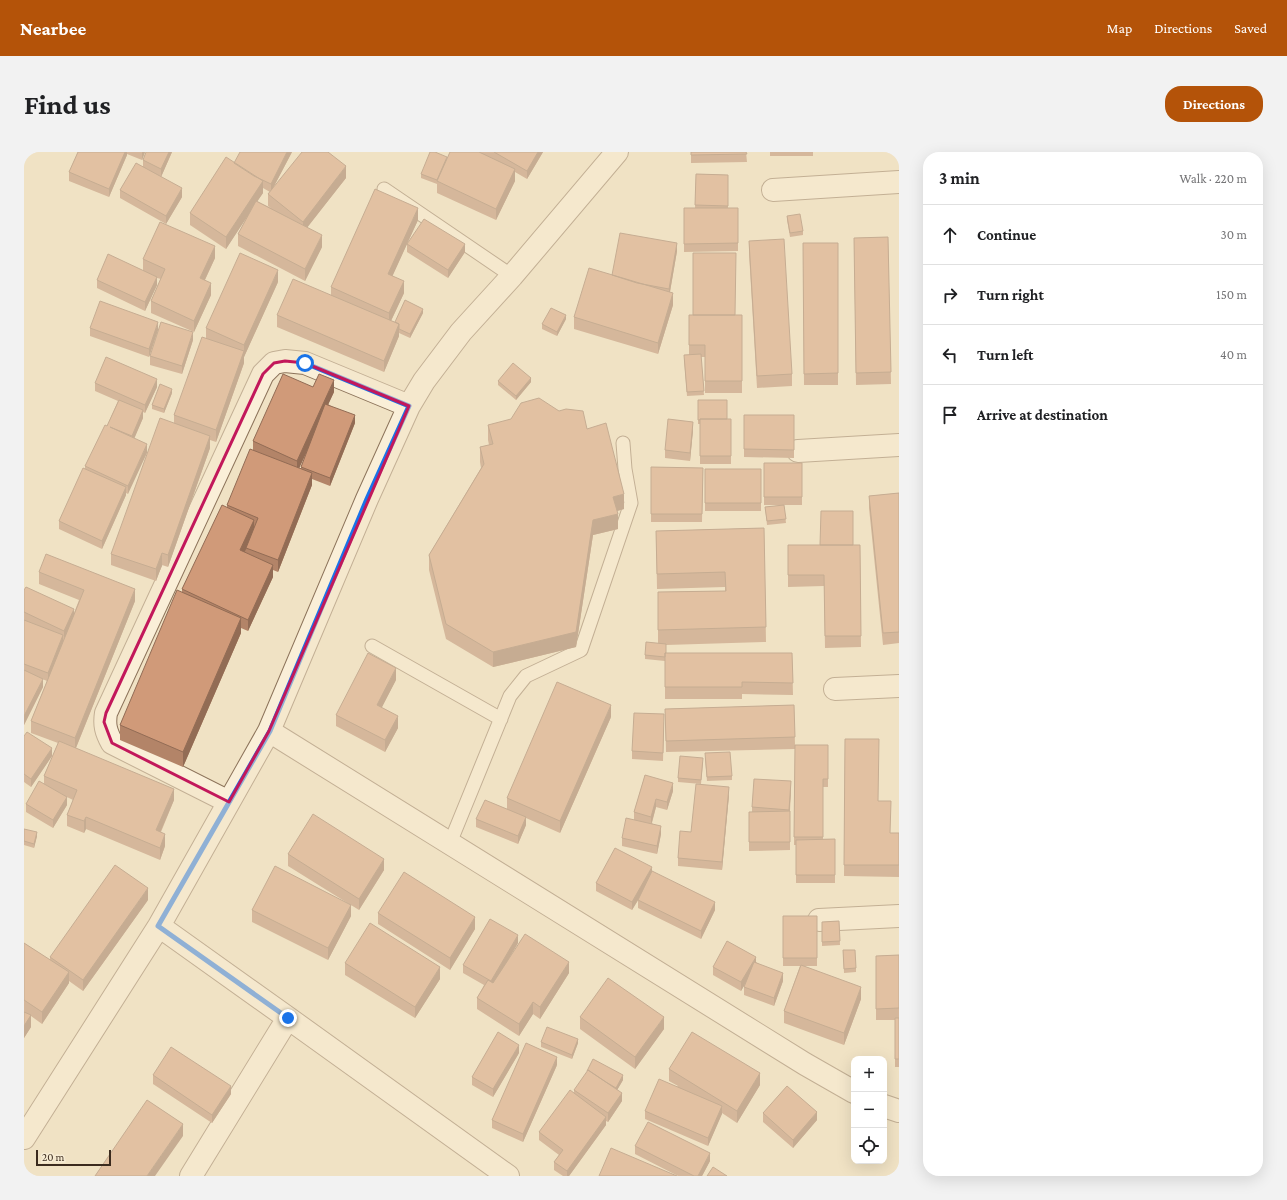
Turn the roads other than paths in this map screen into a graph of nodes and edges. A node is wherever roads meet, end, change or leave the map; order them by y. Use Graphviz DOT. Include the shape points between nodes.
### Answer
graph roads {
  1 [pos="617,152"];
  2 [pos="899,182"];
  3 [pos="384,190"];
  4 [pos="773,190"];
  5 [pos="512,276"];
  6 [pos="409,406"];
  7 [pos="623,443"];
  8 [pos="899,445"];
  9 [pos="798,452"];
  10 [pos="372,646"];
  11 [pos="899,686"];
  12 [pos="835,690"];
  13 [pos="501,719"];
  14 [pos="270,731"];
  15 [pos="229,802"];
  16 [pos="450,843"];
  17 [pos="899,916"];
  18 [pos="819,920"];
  19 [pos="158,926"];
  20 [pos="288,1018"];
  21 [pos="851,1090"];
  22 [pos="887,1107"];
  23 [pos="899,1111"];
  24 [pos="24,1138"];
  25 [pos="192,1176"];
  26 [pos="508,1176"];
  1 -- 5 [label="street"];
  2 -- 4 [label="street"];
  3 -- 5 [label="lane"];
  5 -- 6 [label="street" via="461,332 424,381"];
  6 -- 14 [label="street" via="367,499"];
  6 -- 15 [label="street" via="305,363 285,360 274,363 263,374 106,713 104,722 112,743"];
  7 -- 13 [label="lane" via="631,503 581,650 526,676 510,696"];
  8 -- 9 [label="street"];
  10 -- 13 [label="lane"];
  11 -- 12 [label="street"];
  13 -- 16 [label="lane"];
  14 -- 15 [label="street"];
  14 -- 16 [label="street"];
  15 -- 19 [label="street"];
  16 -- 21 [label="street"];
  17 -- 18 [label="street"];
  19 -- 20 [label="street"];
  19 -- 24 [label="street"];
  20 -- 25 [label="street"];
  20 -- 26 [label="street"];
  22 -- 23 [label="street"];
}
